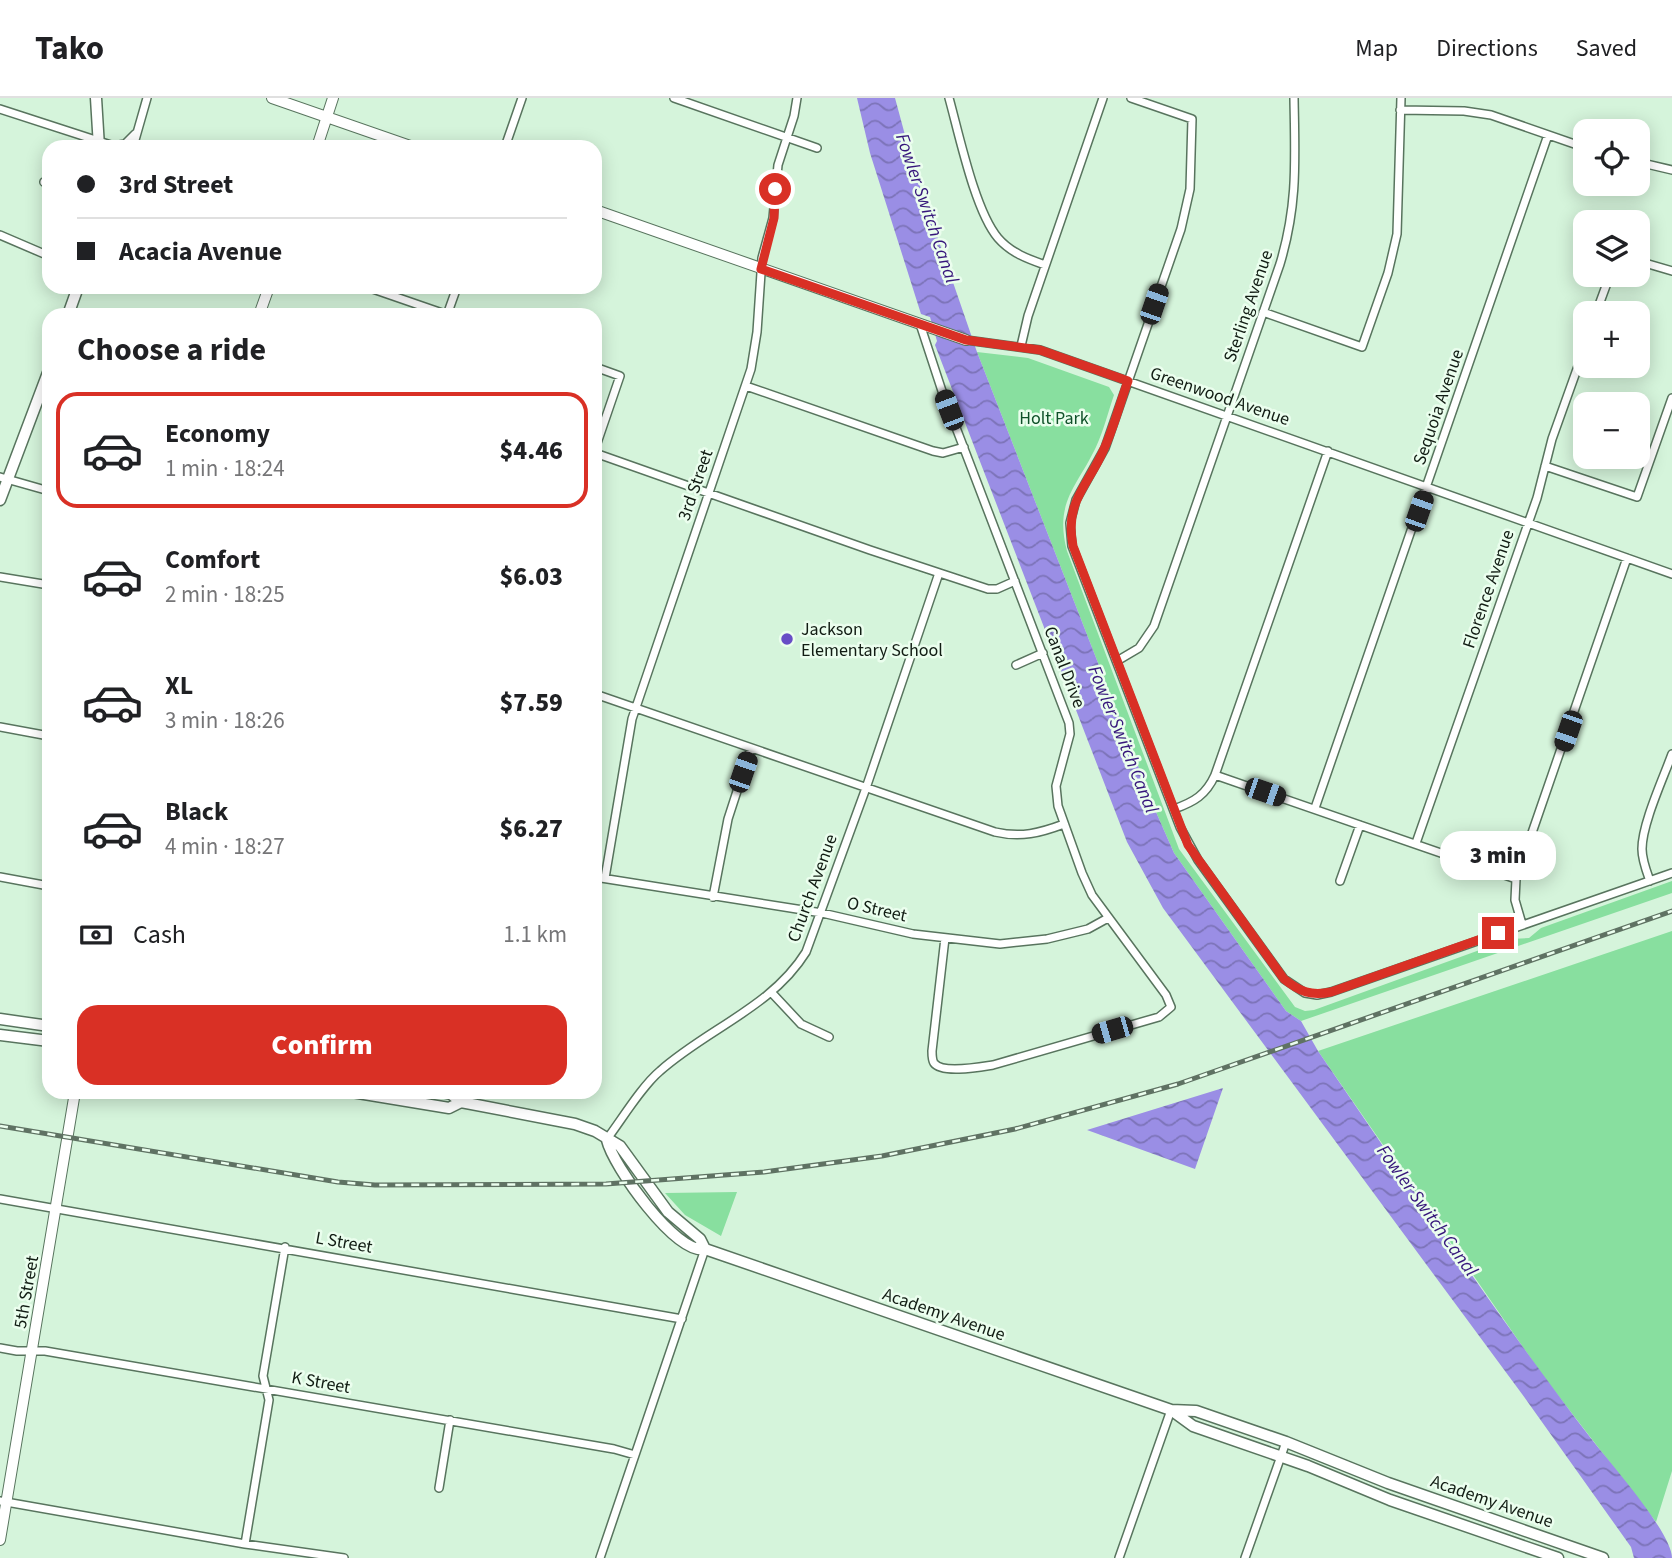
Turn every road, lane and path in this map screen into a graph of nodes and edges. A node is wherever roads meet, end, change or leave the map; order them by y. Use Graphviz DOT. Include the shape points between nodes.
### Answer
graph roads {
  1 [pos="96,98"];
  2 [pos="147,98"];
  3 [pos="272,98"];
  4 [pos="334,98"];
  5 [pos="522,98"];
  6 [pos="674,98"];
  7 [pos="797,98"];
  8 [pos="949,98"];
  9 [pos="1102,98"];
  10 [pos="1131,98"];
  11 [pos="1294,98"];
  12 [pos="1401,98"];
  13 [pos="0,108"];
  14 [pos="1400,110"];
  15 [pos="327,118"];
  16 [pos="135,134"];
  17 [pos="1548,135"];
  18 [pos="786,137"];
  19 [pos="86,140"];
  20 [pos="99,140"];
  21 [pos="130,140"];
  22 [pos="134,140"];
  23 [pos="319,140"];
  24 [pos="392,140"];
  25 [pos="507,140"];
  26 [pos="1573,144"];
  27 [pos="817,148"];
  28 [pos="1650,165"];
  29 [pos="1672,170"];
  30 [pos="602,213"];
  31 [pos="0,235"];
  32 [pos="42,253"];
  33 [pos="1045,265"];
  34 [pos="1650,265"];
  35 [pos="761,269"];
  36 [pos="1672,271"];
  37 [pos="388,294"];
  38 [pos="428,308"];
  39 [pos="1263,312"];
  40 [pos="920,324"];
  41 [pos="966,340"];
  42 [pos="1021,346"];
  43 [pos="602,370"];
  44 [pos="1575,378"];
  45 [pos="1128,381"];
  46 [pos="746,386"];
  47 [pos="42,387"];
  48 [pos="1672,398"];
  49 [pos="1227,416"];
  50 [pos="602,430"];
  51 [pos="964,447"];
  52 [pos="1328,451"];
  53 [pos="602,454"];
  54 [pos="1545,466"];
  55 [pos="4,478"];
  56 [pos="1428,486"];
  57 [pos="42,489"];
  58 [pos="709,492"];
  59 [pos="0,500"];
  60 [pos="1528,523"];
  61 [pos="1628,558"];
  62 [pos="939,573"];
  63 [pos="1672,574"];
  64 [pos="0,577"];
  65 [pos="1015,581"];
  66 [pos="42,584"];
  67 [pos="1043,653"];
  68 [pos="1117,661"];
  69 [pos="1016,665"];
  70 [pos="602,696"];
  71 [pos="635,708"];
  72 [pos="0,727"];
  73 [pos="42,735"];
  74 [pos="751,748"];
  75 [pos="1672,754"];
  76 [pos="1215,775"];
  77 [pos="866,788"];
  78 [pos="1315,808"];
  79 [pos="1174,809"];
  80 [pos="1064,824"];
  81 [pos="1360,825"];
  82 [pos="1416,843"];
  83 [pos="1672,873"];
  84 [pos="0,877"];
  85 [pos="602,878"];
  86 [pos="605,878"];
  87 [pos="1516,879"];
  88 [pos="1340,881"];
  89 [pos="1650,881"];
  90 [pos="42,885"];
  91 [pos="713,897"];
  92 [pos="822,913"];
  93 [pos="1108,918"];
  94 [pos="1522,924"];
  95 [pos="945,938"];
  96 [pos="771,992"];
  97 [pos="0,1019"];
  98 [pos="42,1025"];
  99 [pos="0,1035"];
  100 [pos="829,1037"];
  101 [pos="42,1040"];
  102 [pos="74,1099"];
  103 [pos="394,1099"];
  104 [pos="458,1099"];
  105 [pos="461,1102"];
  106 [pos="607,1140"];
  107 [pos="0,1199"];
  108 [pos="57,1207"];
  109 [pos="285,1247"];
  110 [pos="705,1249"];
  111 [pos="682,1318"];
  112 [pos="0,1348"];
  113 [pos="32,1351"];
  114 [pos="265,1388"];
  115 [pos="1171,1410"];
  116 [pos="450,1420"];
  117 [pos="1286,1442"];
  118 [pos="635,1455"];
  119 [pos="1281,1457"];
  120 [pos="439,1488"];
  121 [pos="3,1501"];
  122 [pos="1399,1503"];
  123 [pos="1471,1512"];
  124 [pos="0,1540"];
  125 [pos="245,1544"];
  126 [pos="344,1558"];
  127 [pos="600,1558"];
  128 [pos="1119,1558"];
  129 [pos="1245,1558"];
  130 [pos="1558,1558"];
  131 [pos="1604,1558"];
  1 -- 20 [label="main road"];
  2 -- 16 [label="street"];
  3 -- 15 [label="street"];
  4 -- 15 [label="street"];
  5 -- 25 [label="street"];
  6 -- 18 [label="street"];
  7 -- 18 [label="street, 3rd Street"];
  8 -- 33 [label="street" via="990,227 1009,248"];
  9 -- 33 [label="street"];
  10 -- 45 [label="street" via="1192,119 1186,210"];
  11 -- 39 [label="street, Sterling Avenue" via="1294,207"];
  12 -- 14 [label="street"];
  13 -- 19 [label="street"];
  14 -- 17 [label="street" via="1475,112"];
  14 -- 39 [label="street" via="1397,234 1362,347"];
  15 -- 23 [label="street"];
  15 -- 24 [label="street"];
  16 -- 21 [label="street"];
  16 -- 22 [label="street"];
  17 -- 26 [label="street"];
  17 -- 56 [label="street, Sequoia Avenue"];
  18 -- 27 [label="street"];
  18 -- 35 [label="street, 3rd Street"];
  28 -- 29 [label="street"];
  30 -- 35 [label="street, Greenwood Avenue"];
  31 -- 32 [label="street"];
  33 -- 42 [label="street"];
  34 -- 36 [label="street"];
  35 -- 40 [label="street, Greenwood Avenue"];
  35 -- 46 [label="street, 3rd Street" via="756,347"];
  37 -- 38 [label="street"];
  39 -- 49 [label="street, Sterling Avenue"];
  40 -- 41 [label="street, Greenwood Avenue"];
  40 -- 51 [label="street, Canal Drive"];
  41 -- 42 [label="street, Greenwood Avenue"];
  42 -- 45 [label="street, Greenwood Avenue"];
  43 -- 50 [label="street" via="620,376"];
  44 -- 54 [label="street, Florence Avenue"];
  45 -- 49 [label="street, Greenwood Avenue"];
  45 -- 68 [label="street" via="1105,448 1076,500 1070,534"];
  46 -- 51 [label="street" via="933,451"];
  46 -- 58 [label="street, 3rd Street"];
  47 -- 55 [label="main road"];
  48 -- 54 [label="street" via="1637,497"];
  49 -- 52 [label="street, Greenwood Avenue"];
  49 -- 68 [label="street, Sterling Avenue" via="1154,626 1139,648"];
  51 -- 65 [label="street, Canal Drive"];
  52 -- 56 [label="street, Greenwood Avenue"];
  52 -- 76 [label="street"];
  53 -- 58 [label="street"];
  54 -- 60 [label="street, Florence Avenue"];
  55 -- 57 [label="street"];
  55 -- 59 [label="main road"];
  56 -- 60 [label="street, Greenwood Avenue"];
  56 -- 78 [label="street, Sequoia Avenue"];
  58 -- 62 [label="street"];
  58 -- 71 [label="street, 3rd Street"];
  60 -- 61 [label="street, Greenwood Avenue"];
  60 -- 82 [label="street, Florence Avenue"];
  61 -- 63 [label="street, Greenwood Avenue"];
  61 -- 87 [label="street"];
  62 -- 65 [label="street" via="993,589"];
  62 -- 77 [label="street, Church Avenue"];
  64 -- 66 [label="street"];
  65 -- 67 [label="street, Canal Drive"];
  67 -- 69 [label="street"];
  67 -- 80 [label="street, Canal Drive" via="1069,723 1056,786"];
  68 -- 79 [label="street"];
  70 -- 71 [label="street"];
  71 -- 74 [label="street"];
  71 -- 86 [label="street, 3rd Street"];
  72 -- 73 [label="street"];
  74 -- 77 [label="street"];
  74 -- 91 [label="street" via="728,819"];
  75 -- 89 [label="street" via="1644,834 1643,862"];
  76 -- 78 [label="street"];
  76 -- 79 [label="street" via="1201,796"];
  77 -- 80 [label="street" via="1011,835"];
  77 -- 92 [label="street, Church Avenue"];
  78 -- 81 [label="street"];
  79 -- 94 [label="street" via="1198,860 1284,979 1306,993 1331,992"];
  80 -- 93 [label="street, Canal Drive" via="1086,883"];
  81 -- 82 [label="street"];
  81 -- 88 [label="street"];
  82 -- 87 [label="street"];
  83 -- 89 [label="street"];
  84 -- 90 [label="street"];
  85 -- 86 [label="street, O Street"];
  86 -- 91 [label="street, O Street"];
  87 -- 94 [label="street" via="1515,900"];
  89 -- 94 [label="street"];
  91 -- 92 [label="street, O Street"];
  92 -- 95 [label="street, O Street"];
  92 -- 96 [label="street, Church Avenue" via="802,959"];
  93 -- 95 [label="street, O Street" via="1088,929 1031,943"];
  93 -- 95 [label="street, Canal Drive" via="1171,1007 1159,1017 969,1068 941,1067 932,1060"];
  96 -- 100 [label="street" via="801,1024"];
  96 -- 106 [label="street, Church Avenue" via="658,1072"];
  97 -- 98 [label="main road"];
  99 -- 101 [label="main road"];
  102 -- 108 [label="street, 5th Street"];
  103 -- 105 [label="main road" via="449,1108"];
  104 -- 105 [label="main road"];
  105 -- 106 [label="main road" via="575,1124"];
  106 -- 110 [label="main road, Academy Avenue" via="613,1159 660,1221 689,1246"];
  107 -- 108 [label="street, L Street"];
  108 -- 109 [label="street, L Street"];
  108 -- 113 [label="street, 5th Street"];
  109 -- 111 [label="street, L Street"];
  109 -- 114 [label="street" via="262,1376"];
  110 -- 111 [label="street"];
  110 -- 115 [label="main road, Academy Avenue"];
  111 -- 118 [label="street"];
  112 -- 113 [label="street, K Street"];
  113 -- 114 [label="street, K Street"];
  113 -- 121 [label="street, 5th Street"];
  114 -- 116 [label="street, K Street"];
  114 -- 125 [label="street" via="270,1399"];
  115 -- 117 [label="main road, Academy Avenue" via="1196,1411"];
  115 -- 119 [label="main road, Academy Avenue" via="1193,1426"];
  115 -- 128 [label="street"];
  116 -- 118 [label="street, K Street"];
  116 -- 120 [label="street"];
  117 -- 119 [label="street"];
  117 -- 123 [label="main road, Academy Avenue"];
  118 -- 127 [label="street"];
  119 -- 122 [label="main road, Academy Avenue"];
  119 -- 129 [label="street"];
  121 -- 124 [label="street, 5th Street"];
  121 -- 125 [label="street"];
  122 -- 123 [label="main road" via="1418,1503 1464,1517"];
  122 -- 130 [label="main road, Academy Avenue"];
  123 -- 131 [label="main road, Academy Avenue"];
  125 -- 126 [label="street"];
}
